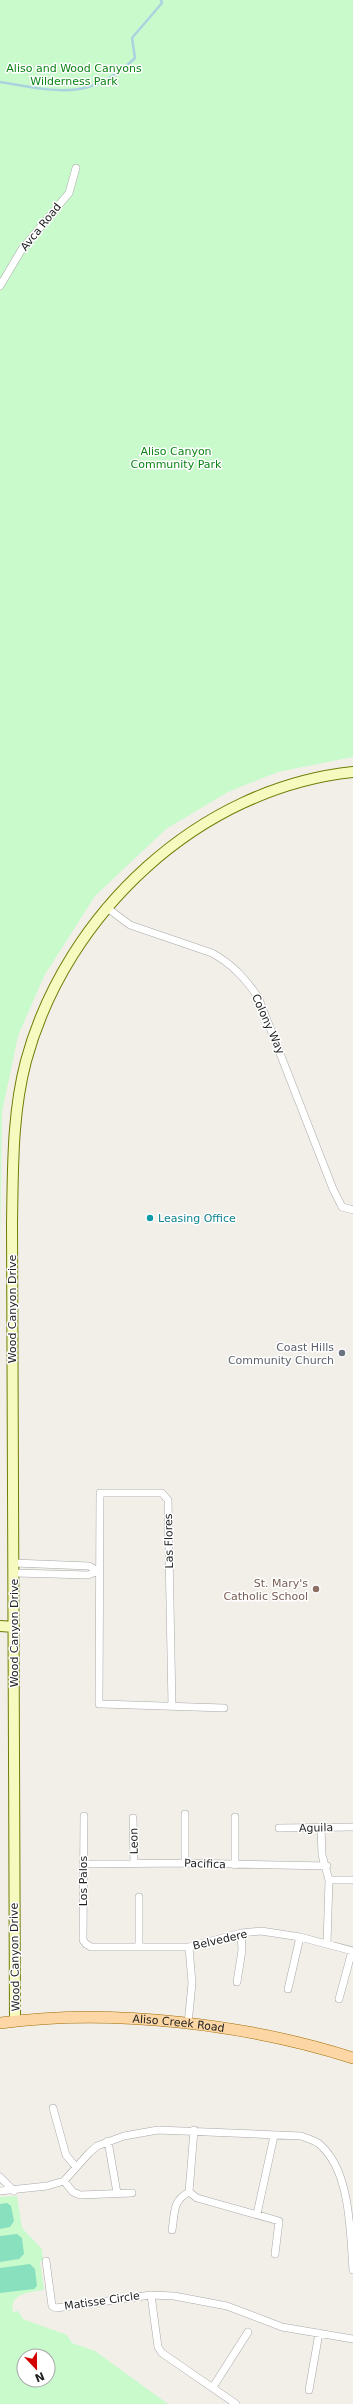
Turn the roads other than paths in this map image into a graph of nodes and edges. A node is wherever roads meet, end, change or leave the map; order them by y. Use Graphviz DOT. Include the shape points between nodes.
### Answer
graph roads {
  1 [pos="76,168"];
  2 [pos="0,286"];
  3 [pos="353,772"];
  4 [pos="106,907"];
  5 [pos="353,1210"];
  6 [pos="15,1568"];
  7 [pos="98,1571"];
  8 [pos="0,1626"];
  9 [pos="14,1627"];
  10 [pos="172,1706"];
  11 [pos="224,1708"];
  12 [pos="185,1814"];
  13 [pos="84,1816"];
  14 [pos="235,1817"];
  15 [pos="134,1818"];
  16 [pos="321,1827"];
  17 [pos="353,1827"];
  18 [pos="279,1828"];
  19 [pos="134,1863"];
  20 [pos="185,1863"];
  21 [pos="83,1864"];
  22 [pos="235,1865"];
  23 [pos="327,1866"];
  24 [pos="329,1880"];
  25 [pos="353,1880"];
  26 [pos="138,1897"];
  27 [pos="241,1932"];
  28 [pos="300,1937"];
  29 [pos="86,1944"];
  30 [pos="328,1944"];
  31 [pos="139,1946"];
  32 [pos="189,1947"];
  33 [pos="353,1951"];
  34 [pos="237,1982"];
  35 [pos="288,1989"];
  36 [pos="339,1999"];
  37 [pos="15,2021"];
  38 [pos="0,2023"];
  39 [pos="188,2024"];
  40 [pos="353,2058"];
  41 [pos="53,2108"];
  42 [pos="194,2130"];
  43 [pos="274,2136"];
  44 [pos="108,2141"];
  45 [pos="76,2167"];
  46 [pos="0,2177"];
  47 [pos="64,2181"];
  48 [pos="0,2191"];
  49 [pos="14,2191"];
  50 [pos="189,2192"];
  51 [pos="117,2193"];
  52 [pos="132,2193"];
  53 [pos="257,2214"];
  54 [pos="351,2216"];
  55 [pos="172,2230"];
  56 [pos="275,2254"];
  57 [pos="46,2261"];
  58 [pos="353,2270"];
  59 [pos="151,2295"];
  60 [pos="248,2332"];
  61 [pos="319,2334"];
  62 [pos="353,2339"];
  63 [pos="213,2387"];
  64 [pos="309,2390"];
  65 [pos="236,2404"];
  1 -- 2 [label="street, Avca Road" via="69,193 22,249"];
  3 -- 4 [label="main road, Wood Canyon Drive" via="294,784 265,793 233,808 192,832 157,858"];
  4 -- 5 [label="street, Colony Way" via="130,925 212,953 233,967 244,979 258,997 333,1189 342,1207"];
  4 -- 6 [label="main road, Wood Canyon Drive" via="76,949 56,985 40,1020 19,1093 13,1148 12,1223"];
  6 -- 7 [label="street" via="88,1575"];
  6 -- 7 [label="street" via="89,1566"];
  6 -- 9 [label="main road, Wood Canyon Drive"];
  7 -- 10 [label="street, Las Flores" via="99,1704"];
  7 -- 10 [label="street, Las Flores" via="100,1493 162,1493 168,1500"];
  8 -- 9 [label="main road"];
  9 -- 37 [label="main road, Wood Canyon Drive"];
  10 -- 11 [label="street, Las Flores"];
  12 -- 20 [label="street"];
  13 -- 21 [label="street, Los Palos"];
  14 -- 22 [label="street"];
  15 -- 19 [label="street, Leon"];
  16 -- 17 [label="street, Aguila"];
  16 -- 18 [label="street, Aguila"];
  16 -- 23 [label="street" via="322,1855"];
  19 -- 20 [label="street, Pacifica"];
  19 -- 21 [label="street, Pacifica"];
  20 -- 22 [label="street, Pacifica"];
  21 -- 29 [label="street, Los Palos"];
  22 -- 23 [label="street, Pacifica"];
  23 -- 24 [label="street"];
  24 -- 25 [label="street"];
  24 -- 30 [label="street"];
  26 -- 31 [label="street"];
  27 -- 28 [label="street, Belvedere" via="280,1933"];
  27 -- 32 [label="street, Belvedere"];
  27 -- 34 [label="street" via="242,1950"];
  28 -- 30 [label="street, Belvedere"];
  28 -- 35 [label="street"];
  29 -- 31 [label="street, Belvedere" via="91,1947"];
  30 -- 33 [label="street, Belvedere"];
  31 -- 32 [label="street, Belvedere"];
  32 -- 39 [label="street" via="192,1982"];
  33 -- 36 [label="street"];
  37 -- 38 [label="main road, Aliso Creek Road"];
  37 -- 39 [label="main road, Aliso Creek Road" via="118,2018"];
  39 -- 40 [label="main road, Aliso Creek Road" via="247,2033"];
  41 -- 45 [label="street" via="66,2155"];
  42 -- 43 [label="street"];
  42 -- 44 [label="street" via="158,2130"];
  42 -- 50 [label="street"];
  43 -- 53 [label="street"];
  43 -- 54 [label="street" via="301,2136 317,2143 330,2156"];
  44 -- 45 [label="street" via="89,2153"];
  44 -- 51 [label="street"];
  45 -- 47 [label="street"];
  46 -- 49 [label="street"];
  47 -- 49 [label="street"];
  47 -- 51 [label="street" via="72,2192 80,2195"];
  48 -- 49 [label="street"];
  50 -- 53 [label="street" via="197,2198"];
  50 -- 55 [label="street" via="176,2202"];
  51 -- 52 [label="street"];
  53 -- 56 [label="street" via="279,2221"];
  54 -- 58 [label="street"];
  57 -- 59 [label="street, Matisse Circle" via="52,2306 56,2308"];
  59 -- 61 [label="street, Matisse Circle" via="174,2296 227,2306 282,2327"];
  59 -- 63 [label="street, Matisse Circle" via="158,2347 162,2353"];
  60 -- 63 [label="street"];
  61 -- 62 [label="street, Matisse Circle"];
  61 -- 64 [label="street"];
  63 -- 65 [label="street, Matisse Circle"];
}
